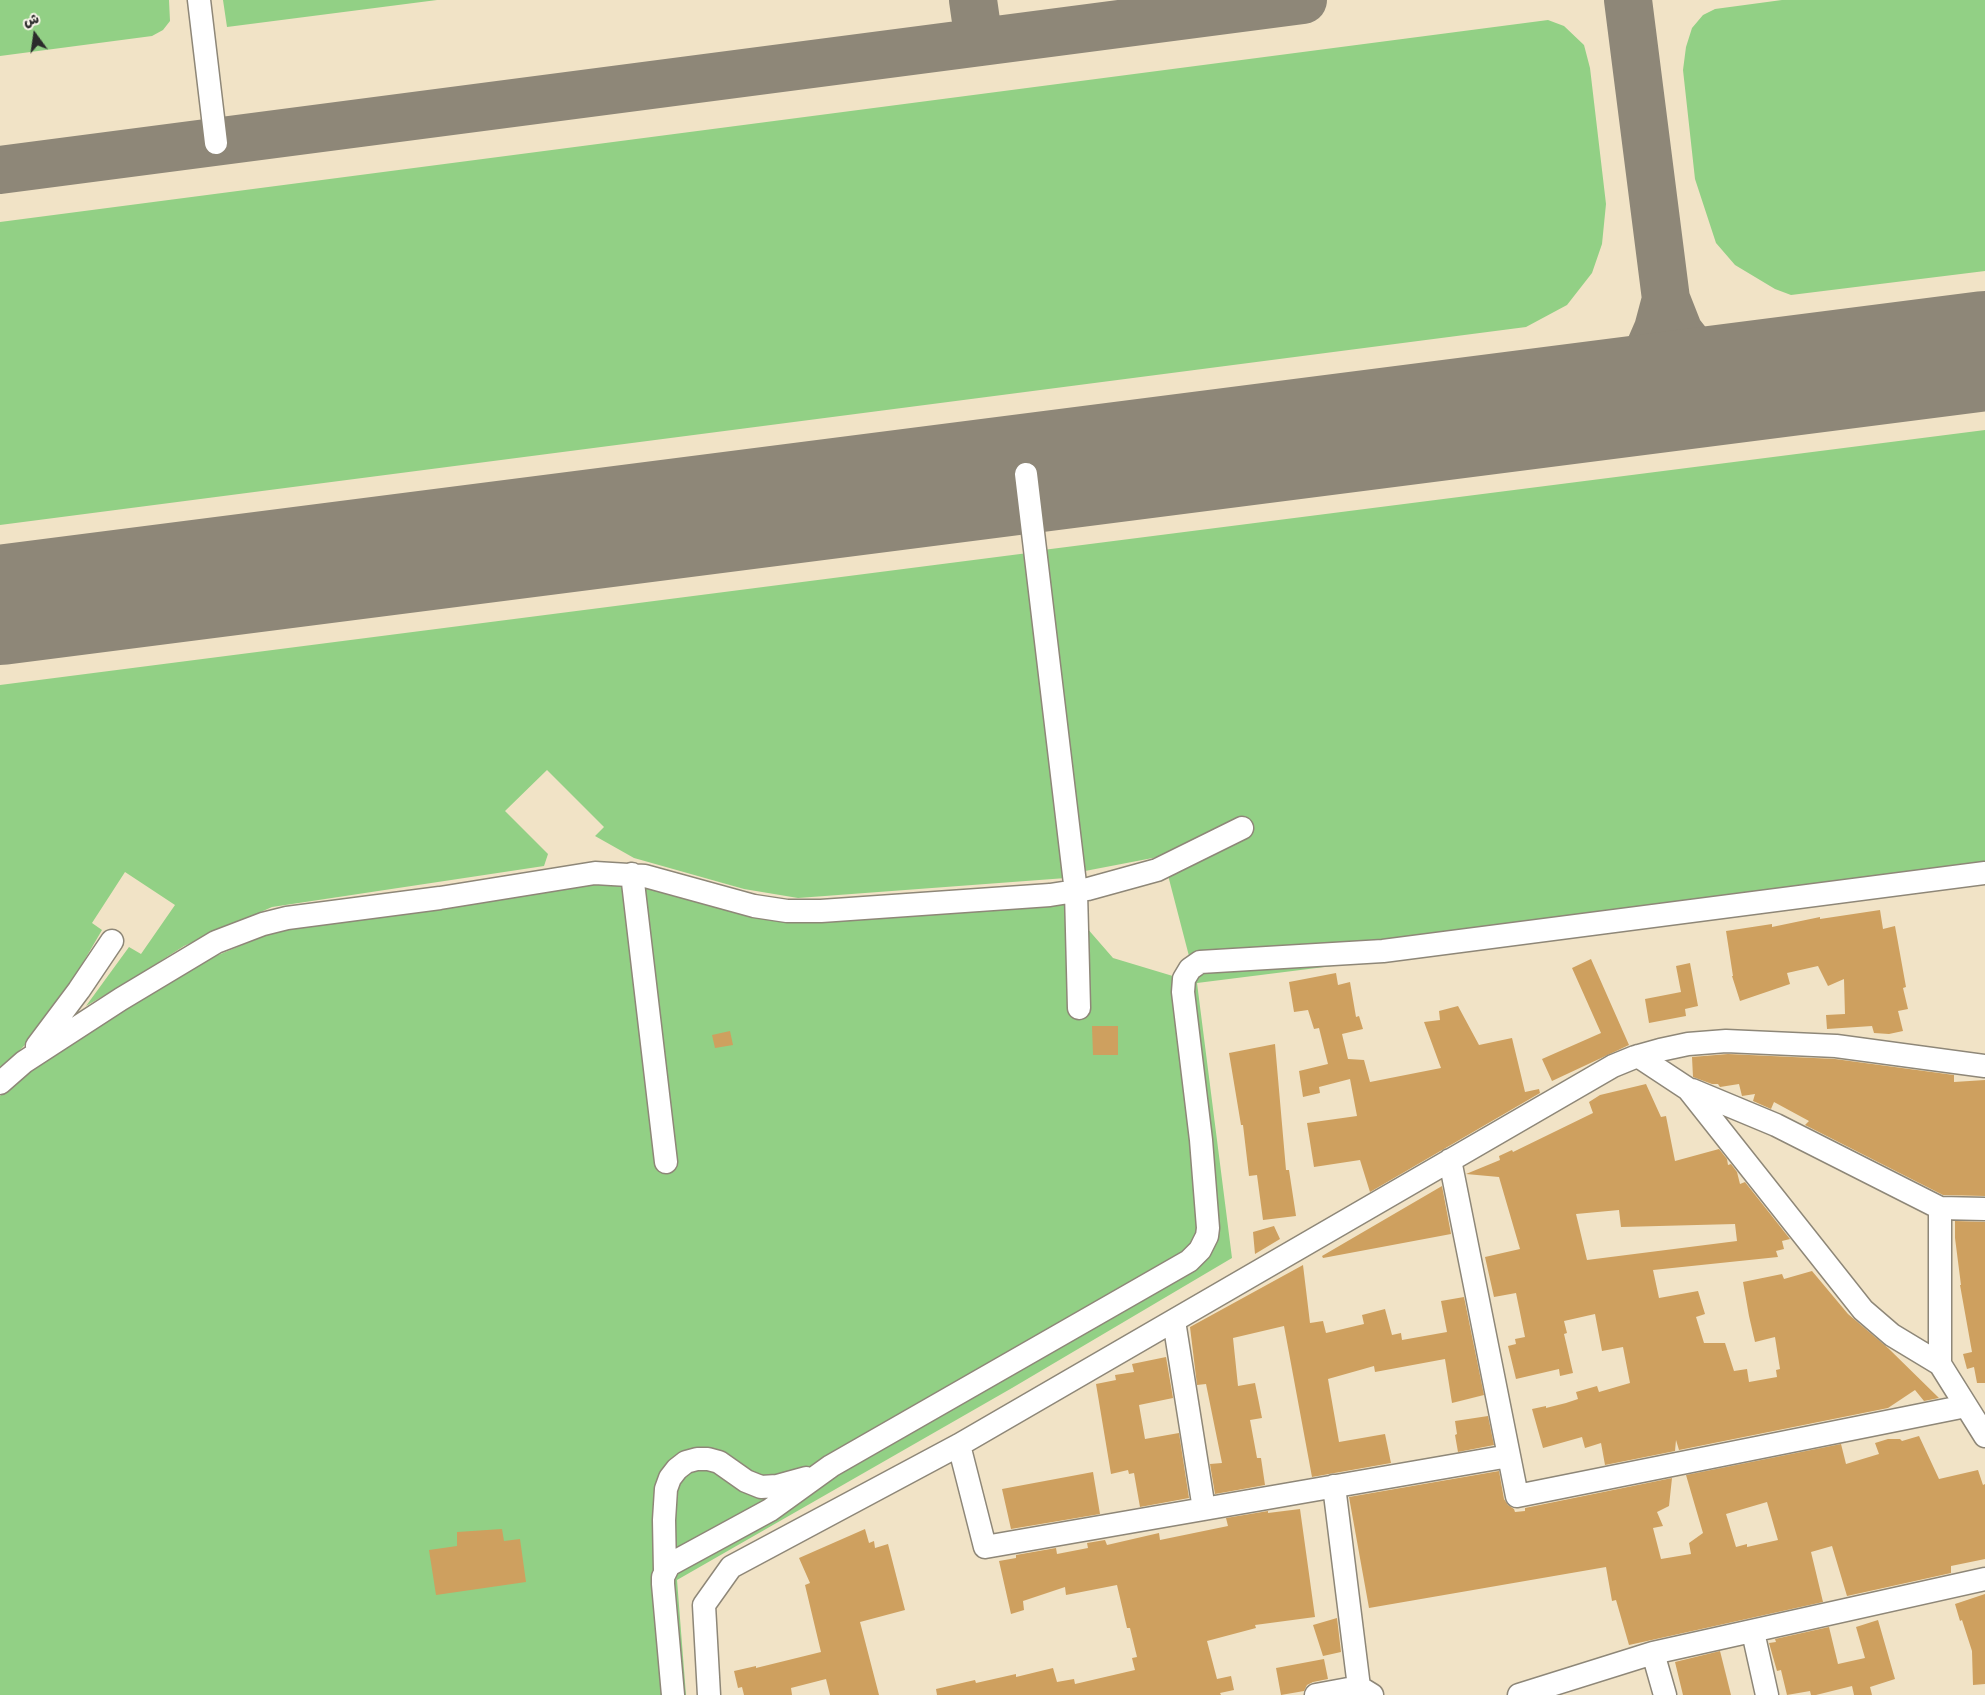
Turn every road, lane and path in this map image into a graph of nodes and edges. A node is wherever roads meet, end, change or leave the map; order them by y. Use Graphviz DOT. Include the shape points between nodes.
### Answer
graph roads {
  1 [pos="199,0"];
  2 [pos="216,143"];
  3 [pos="1026,474"];
  4 [pos="1242,828"];
  5 [pos="1985,873"];
  6 [pos="632,874"];
  7 [pos="1076,892"];
  8 [pos="112,941"];
  9 [pos="1079,1008"];
  10 [pos="1638,1056"];
  11 [pos="24,1062"];
  12 [pos="1985,1066"];
  13 [pos="0,1083"];
  14 [pos="1688,1089"];
  15 [pos="1450,1160"];
  16 [pos="666,1162"];
  17 [pos="1940,1208"];
  18 [pos="1985,1210"];
  19 [pos="1174,1321"];
  20 [pos="1940,1364"];
  21 [pos="1966,1406"];
  22 [pos="1985,1436"];
  23 [pos="959,1445"];
  24 [pos="1509,1456"];
  25 [pos="819,1474"];
  26 [pos="1334,1486"];
  27 [pos="1204,1509"];
  28 [pos="665,1571"];
  29 [pos="1985,1579"];
  30 [pos="1753,1632"];
  31 [pos="1653,1653"];
  32 [pos="1365,1691"];
  33 [pos="674,1695"];
  34 [pos="709,1695"];
  35 [pos="1316,1695"];
  36 [pos="1519,1695"];
  37 [pos="1665,1695"];
  38 [pos="1767,1695"];
  1 -- 2 [label="street"];
  3 -- 7 [label="street"];
  4 -- 7 [label="street" via="1157,870"];
  5 -- 25 [label="street" via="1383,951 1200,962 1190,969 1182,992 1201,1140 1208,1228 1200,1250 1189,1262"];
  6 -- 7 [label="street" via="754,906 787,911 871,908"];
  6 -- 11 [label="street" via="576,874 263,924 208,947"];
  6 -- 16 [label="street"];
  7 -- 9 [label="street"];
  8 -- 11 [label="street" via="68,1006"];
  10 -- 12 [label="street" via="1688,1044 1726,1041 1836,1046"];
  10 -- 14 [label="street"];
  10 -- 15 [label="street" via="1613,1066"];
  11 -- 13 [label="street"];
  14 -- 17 [label="street" via="1776,1125"];
  14 -- 20 [label="street" via="1863,1310 1892,1334"];
  15 -- 19 [label="street"];
  15 -- 24 [label="street"];
  17 -- 18 [label="street"];
  17 -- 20 [label="street"];
  19 -- 23 [label="street"];
  19 -- 27 [label="street"];
  20 -- 21 [label="street"];
  21 -- 22 [label="street"];
  21 -- 24 [label="street" via="1517,1496"];
  23 -- 27 [label="street" via="985,1547"];
  23 -- 34 [label="street" via="731,1567 704,1605"];
  24 -- 26 [label="street"];
  25 -- 28 [label="street" via="770,1510 675,1561"];
  25 -- 28 [label="street" via="777,1486 761,1487 718,1462 702,1459 686,1462 670,1478 666,1489"];
  26 -- 27 [label="street"];
  26 -- 32 [label="street"];
  28 -- 33 [label="street" via="663,1584"];
  29 -- 30 [label="street"];
  30 -- 31 [label="street"];
  30 -- 38 [label="street"];
  31 -- 36 [label="street"];
  31 -- 37 [label="street"];
  32 -- 35 [label="street"];
}
